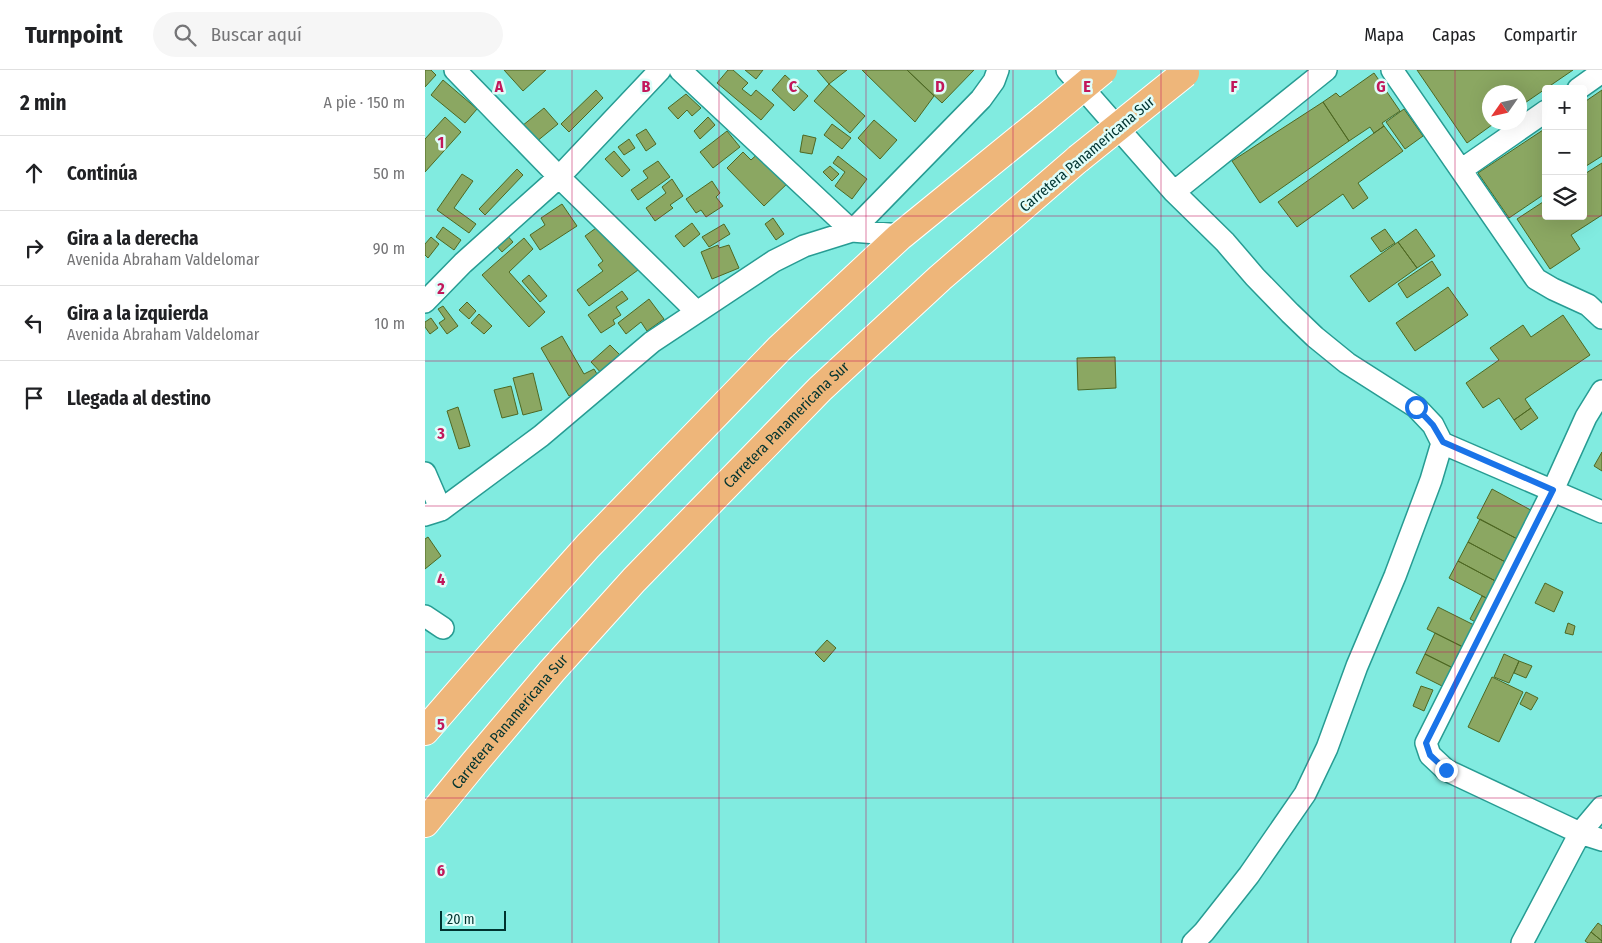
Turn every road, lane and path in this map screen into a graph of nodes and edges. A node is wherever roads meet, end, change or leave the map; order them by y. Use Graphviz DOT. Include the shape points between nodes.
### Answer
graph roads {
  1 [pos="455,70"];
  2 [pos="660,70"];
  3 [pos="679,70"];
  4 [pos="998,70"];
  5 [pos="1067,70"];
  6 [pos="1103,70"];
  7 [pos="1326,70"];
  8 [pos="1392,70"];
  9 [pos="1187,72"];
  10 [pos="1602,72"];
  11 [pos="1584,85"];
  12 [pos="1542,114"];
  13 [pos="1461,170"];
  14 [pos="559,177"];
  15 [pos="1174,192"];
  16 [pos="852,231"];
  17 [pos="901,235"];
  18 [pos="425,302"];
  19 [pos="697,312"];
  20 [pos="1602,318"];
  21 [pos="1602,391"];
  22 [pos="1443,442"];
  23 [pos="425,473"];
  24 [pos="1553,490"];
  25 [pos="1602,512"];
  26 [pos="433,513"];
  27 [pos="425,616"];
  28 [pos="443,628"];
  29 [pos="425,731"];
  30 [pos="1602,808"];
  31 [pos="425,823"];
  32 [pos="1580,833"];
  33 [pos="1602,840"];
  34 [pos="1193,943"];
  35 [pos="1523,943"];
  1 -- 14 [label="street"];
  2 -- 14 [label="street"];
  3 -- 16 [label="street"];
  4 -- 16 [label="street" via="981,99"];
  5 -- 15 [label="street"];
  6 -- 17 [label="highway, bridge"];
  7 -- 15 [label="street"];
  8 -- 13 [label="street"];
  9 -- 31 [label="highway, Carretera Panamericana Sur, bridge" via="1078,158 940,278 820,389 634,580"];
  10 -- 11 [label="street"];
  12 -- 13 [label="street"];
  13 -- 20 [label="street" via="1536,279 1588,306"];
  14 -- 18 [label="street" via="463,263"];
  14 -- 19 [label="street"];
  15 -- 22 [label="street" via="1315,337 1347,363 1416,407"];
  16 -- 17 [label="street"];
  16 -- 19 [label="street" via="789,253"];
  17 -- 29 [label="highway" via="779,349 588,546"];
  19 -- 26 [label="street" via="652,342 541,436"];
  21 -- 24 [label="street" via="1586,417"];
  22 -- 24 [label="street"];
  22 -- 34 [label="street" via="1395,576 1327,748 1305,794 1249,875"];
  23 -- 26 [label="street"];
  24 -- 25 [label="street"];
  24 -- 32 [label="street" via="1426,743 1430,755 1446,770"];
  27 -- 28 [label="street"];
  30 -- 32 [label="street"];
  32 -- 33 [label="street"];
  32 -- 35 [label="street"];
}
